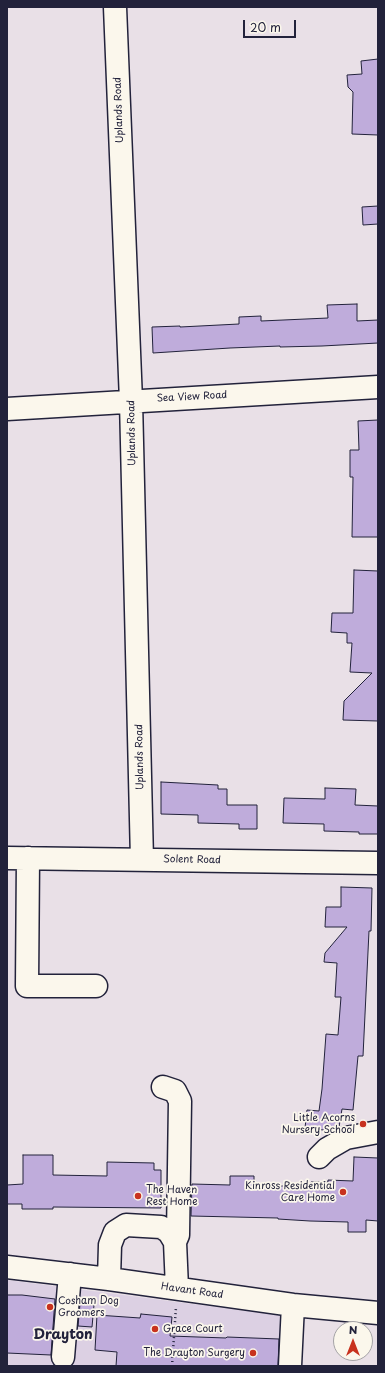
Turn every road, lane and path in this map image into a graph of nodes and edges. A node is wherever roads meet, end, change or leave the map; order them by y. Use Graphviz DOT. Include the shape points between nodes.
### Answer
graph roads {
  1 [pos="115,7"];
  2 [pos="378,387"];
  3 [pos="131,401"];
  4 [pos="7,408"];
  5 [pos="17,858"];
  6 [pos="142,860"];
  7 [pos="378,862"];
  8 [pos="96,986"];
  9 [pos="163,1087"];
  10 [pos="378,1132"];
  11 [pos="319,1157"];
  12 [pos="175,1242"];
  13 [pos="7,1266"];
  14 [pos="70,1274"];
  15 [pos="109,1279"];
  16 [pos="178,1288"];
  17 [pos="293,1305"];
  18 [pos="378,1312"];
  19 [pos="64,1357"];
  20 [pos="172,1366"];
  21 [pos="290,1366"];
  1 -- 3 [label="street, Uplands Road"];
  2 -- 3 [label="street, Sea View Road"];
  3 -- 4 [label="street, Sea View Road"];
  3 -- 6 [label="street, Uplands Road"];
  5 -- 6 [label="street, Solent Road"];
  5 -- 8 [label="street" via="27,986"];
  6 -- 7 [label="street, Solent Road"];
  9 -- 12 [label="street" via="175,1091 180,1101 178,1235"];
  10 -- 11 [label="street" via="346,1138"];
  12 -- 15 [label="street" via="169,1232 161,1227 126,1225 115,1232 110,1245"];
  12 -- 16 [label="street"];
  13 -- 14 [label="street, Havant Road"];
  14 -- 15 [label="street, Havant Road"];
  14 -- 19 [label="street"];
  15 -- 16 [label="street, Havant Road"];
  16 -- 17 [label="street, Havant Road"];
  16 -- 20 [label="path"];
  17 -- 18 [label="street, Havant Road"];
  17 -- 21 [label="street"];
}
